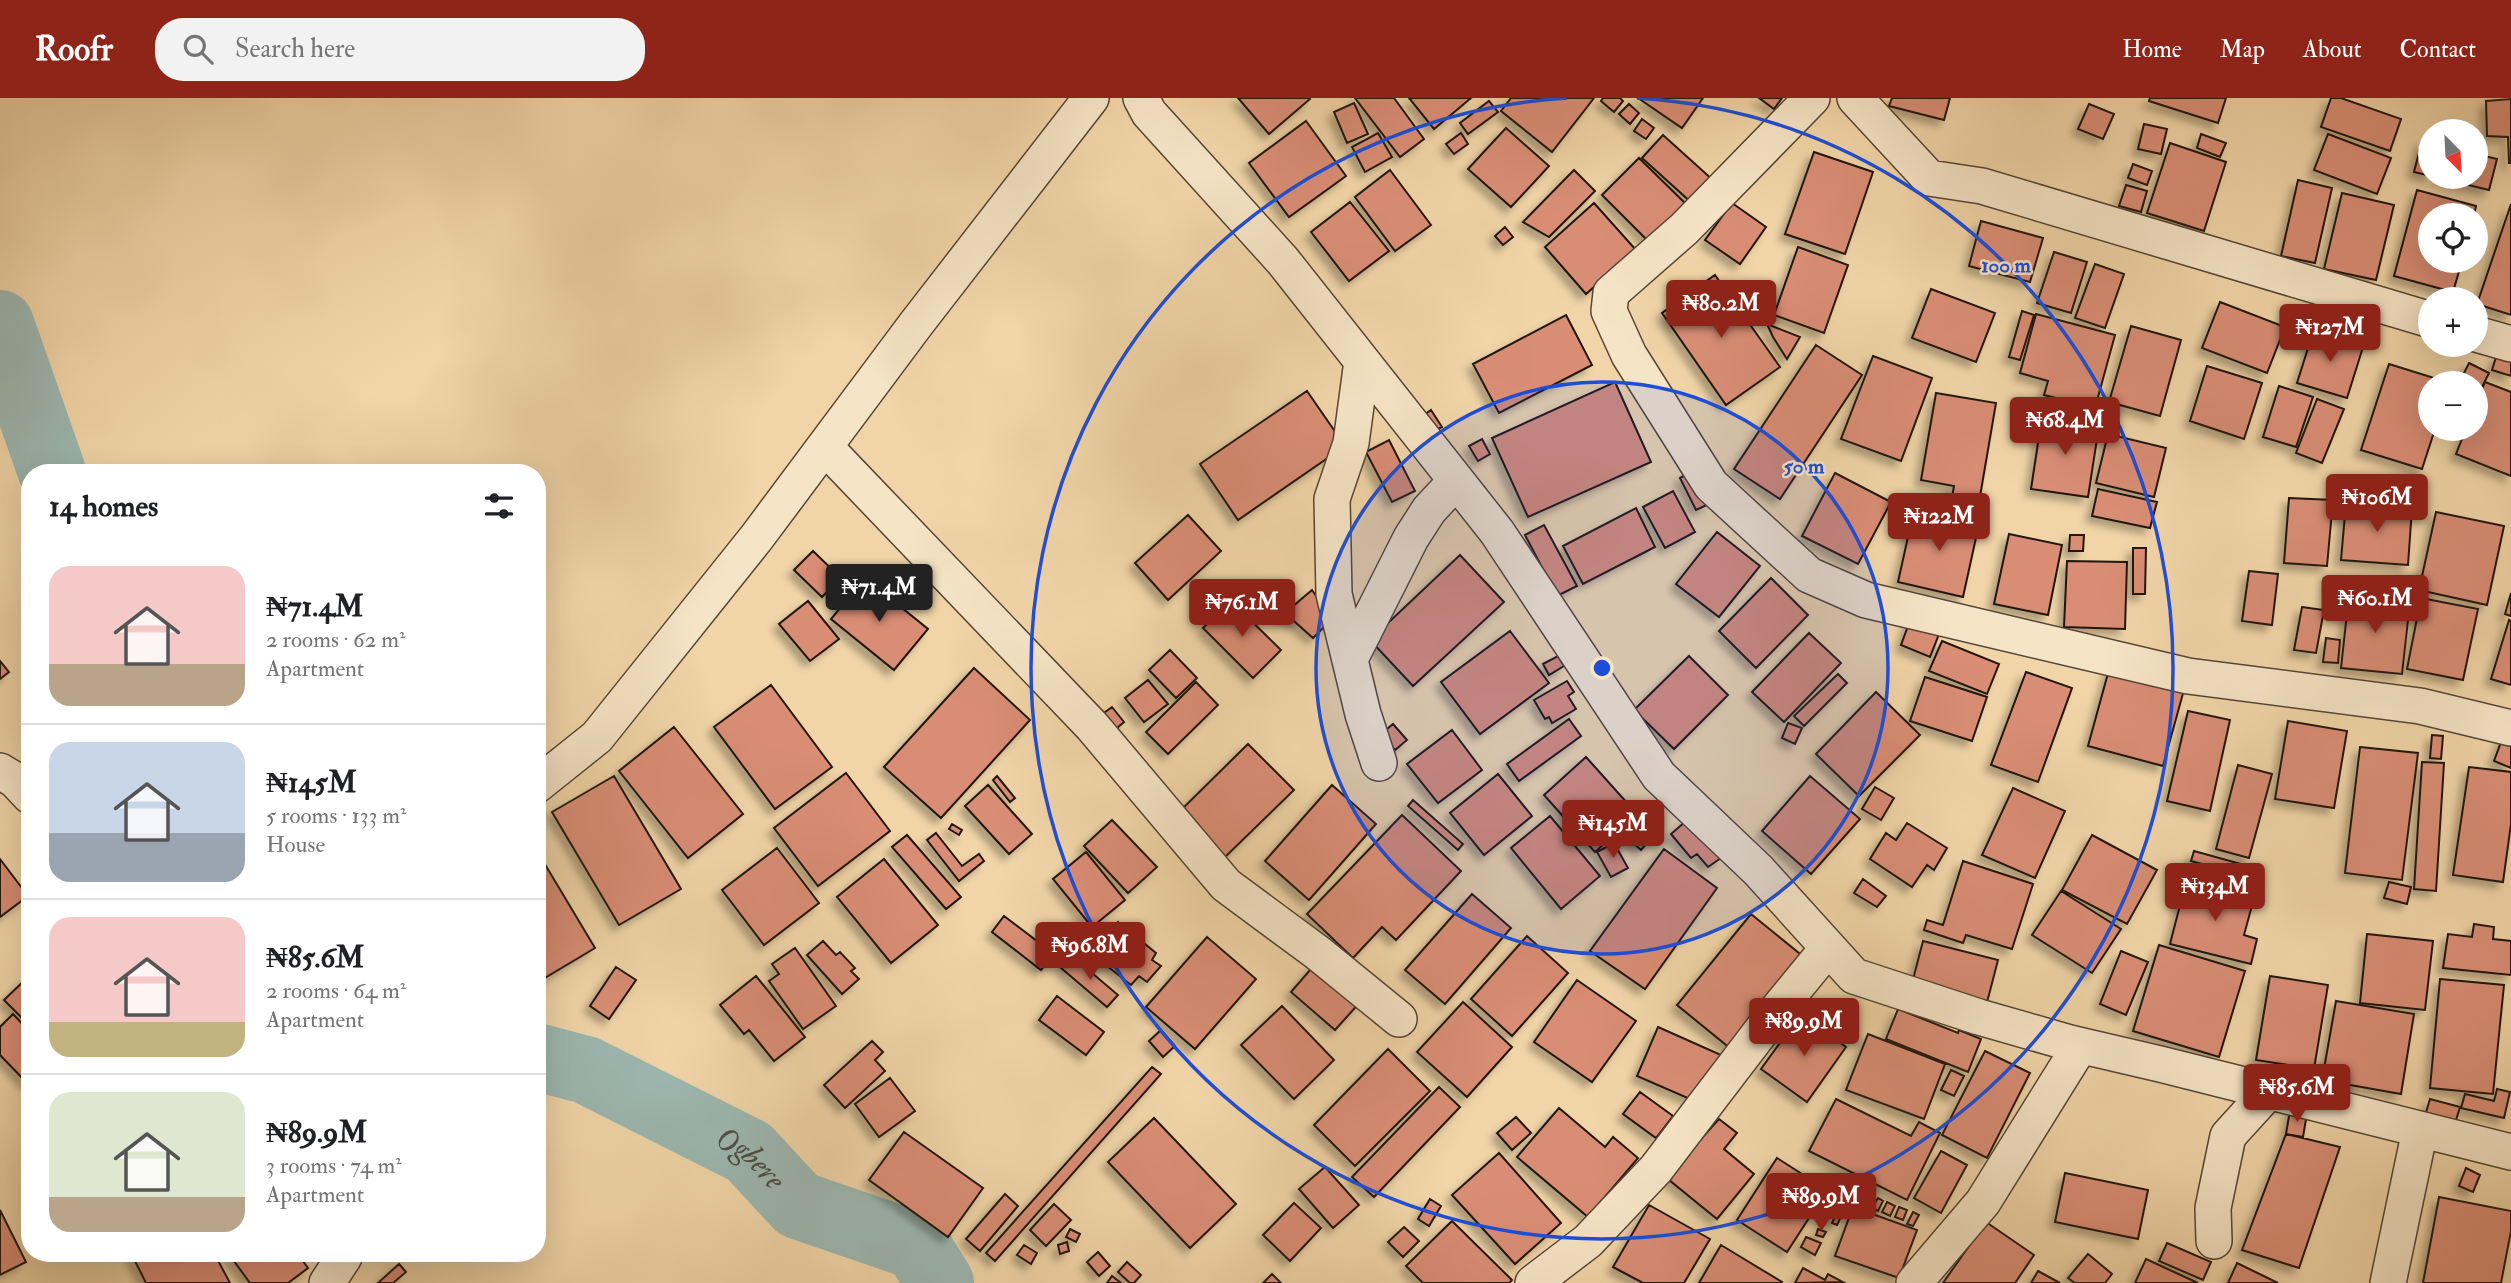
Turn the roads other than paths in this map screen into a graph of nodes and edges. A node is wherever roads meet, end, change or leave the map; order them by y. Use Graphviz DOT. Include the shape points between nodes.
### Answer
graph roads {
  1 [pos="1091,98"];
  2 [pos="1141,98"];
  3 [pos="1812,98"];
  4 [pos="1855,98"];
  5 [pos="2418,316"];
  6 [pos="2488,337"];
  7 [pos="2511,344"];
  8 [pos="1362,361"];
  9 [pos="825,447"];
  10 [pos="1456,481"];
  11 [pos="1350,659"];
  12 [pos="2511,727"];
  13 [pos="1379,763"];
  14 [pos="0,771"];
  15 [pos="546,778"];
  16 [pos="21,786"];
  17 [pos="1828,948"];
  18 [pos="1399,1019"];
  19 [pos="2080,1046"];
  20 [pos="2269,1091"];
  21 [pos="2420,1130"];
  22 [pos="2511,1152"];
  23 [pos="2214,1241"];
  24 [pos="341,1262"];
  25 [pos="327,1283"];
  26 [pos="1533,1283"];
  27 [pos="1914,1283"];
  28 [pos="2388,1283"];
  1 -- 9 [label="street"];
  2 -- 8 [label="street" via="1149,113 1283,261"];
  3 -- 12 [label="street" via="1684,229 1611,293 1609,311 1629,355 1711,485 1809,575 1866,600 2188,676 2420,706"];
  4 -- 5 [label="street" via="1930,178 1982,186"];
  6 -- 7 [label="street"];
  8 -- 10 [label="street"];
  8 -- 11 [label="street" via="1351,443 1332,499 1334,594"];
  9 -- 15 [label="street" via="597,737"];
  9 -- 18 [label="street" via="1092,726 1226,885"];
  10 -- 11 [label="street" via="1411,538"];
  10 -- 17 [label="street" via="1497,532 1659,776 1758,870"];
  11 -- 13 [label="street"];
  14 -- 16 [label="street"];
  17 -- 19 [label="street" via="1854,976"];
  17 -- 26 [label="street" via="1656,1169 1588,1241"];
  19 -- 20 [label="street"];
  19 -- 27 [label="street" via="1983,1202"];
  20 -- 21 [label="street"];
  20 -- 23 [label="street" via="2228,1136 2213,1208"];
  21 -- 22 [label="street"];
  21 -- 28 [label="street"];
  24 -- 25 [label="street"];
}
